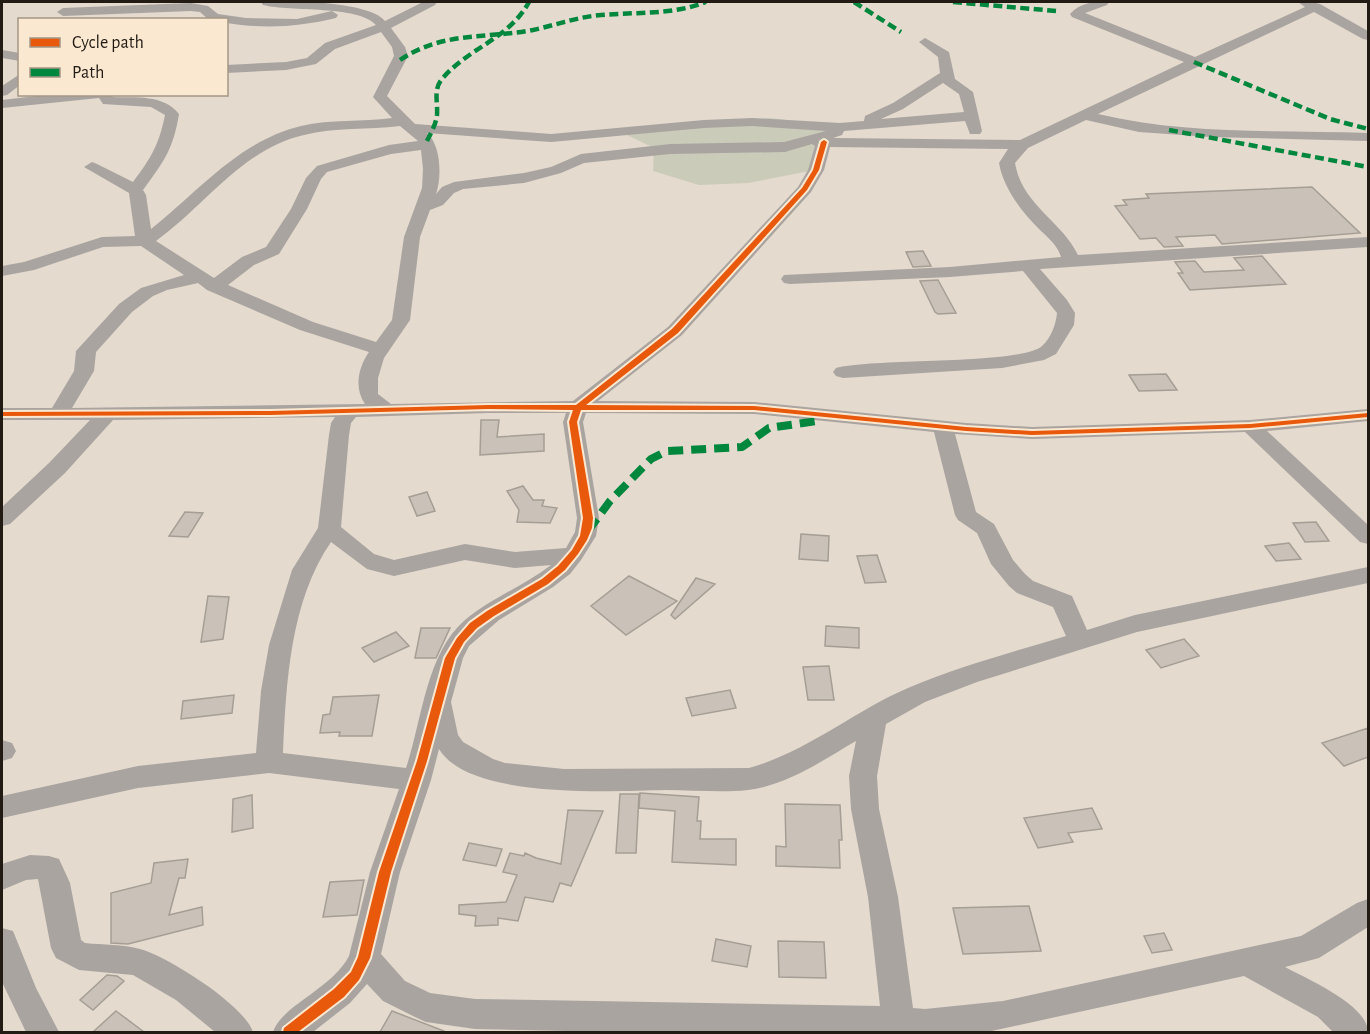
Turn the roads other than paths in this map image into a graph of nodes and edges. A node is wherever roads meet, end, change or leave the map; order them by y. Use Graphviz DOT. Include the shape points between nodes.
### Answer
graph roads {
  1 [pos="73,2"];
  2 [pos="267,2"];
  3 [pos="431,2"];
  4 [pos="1103,2"];
  5 [pos="215,3"];
  6 [pos="1307,3"];
  7 [pos="199,8"];
  8 [pos="356,10"];
  9 [pos="60,16"];
  10 [pos="218,18"];
  11 [pos="228,19"];
  12 [pos="383,27"];
  13 [pos="1368,36"];
  14 [pos="925,42"];
  15 [pos="2,54"];
  16 [pos="18,57"];
  17 [pos="1194,62"];
  18 [pos="228,69"];
  19 [pos="947,74"];
  20 [pos="18,80"];
  21 [pos="2,92"];
  22 [pos="80,96"];
  23 [pos="104,96"];
  24 [pos="2,104"];
  25 [pos="1084,115"];
  26 [pos="972,116"];
  27 [pos="408,125"];
  28 [pos="854,126"];
  29 [pos="1368,137"];
  30 [pos="816,142"];
  31 [pos="428,144"];
  32 [pos="978,144"];
  33 [pos="1023,146"];
  34 [pos="92,167"];
  35 [pos="135,190"];
  36 [pos="424,207"];
  37 [pos="144,240"];
  38 [pos="1368,242"];
  39 [pos="1071,261"];
  40 [pos="1027,265"];
  41 [pos="2,272"];
  42 [pos="790,279"];
  43 [pos="206,282"];
  44 [pos="380,349"];
  45 [pos="843,372"];
  46 [pos="578,406"];
  47 [pos="384,408"];
  48 [pos="350,410"];
  49 [pos="2,414"];
  50 [pos="58,414"];
  51 [pos="107,414"];
  52 [pos="1368,415"];
  53 [pos="1250,426"];
  54 [pos="943,427"];
  55 [pos="2,519"];
  56 [pos="329,529"];
  57 [pos="1368,537"];
  58 [pos="573,555"];
  59 [pos="1368,575"];
  60 [pos="1080,641"];
  61 [pos="440,697"];
  62 [pos="874,718"];
  63 [pos="269,762"];
  64 [pos="417,780"];
  65 [pos="2,807"];
  66 [pos="2,878"];
  67 [pos="1368,912"];
  68 [pos="2,941"];
  69 [pos="364,958"];
  70 [pos="1247,962"];
  71 [pos="898,1021"];
  72 [pos="754,1026"];
  73 [pos="44,1032"];
  74 [pos="237,1032"];
  75 [pos="289,1032"];
  76 [pos="1355,1032"];
  1 -- 9 [label="street"];
  2 -- 8 [label="street"];
  3 -- 12 [label="street"];
  4 -- 17 [label="street" via="1076,14"];
  5 -- 7 [label="street"];
  6 -- 13 [label="street"];
  6 -- 17 [label="street"];
  7 -- 9 [label="street" via="171,6"];
  7 -- 10 [label="street"];
  8 -- 11 [label="street" via="281,23"];
  8 -- 12 [label="street" via="373,16"];
  12 -- 18 [label="street" via="330,46 311,61 300,64"];
  12 -- 27 [label="street" via="401,52 380,97"];
  14 -- 19 [label="street" via="944,55"];
  15 -- 16 [label="street"];
  17 -- 25 [label="street"];
  19 -- 26 [label="street" via="948,81 966,92"];
  19 -- 28 [label="street" via="898,106"];
  20 -- 21 [label="street"];
  22 -- 24 [label="street"];
  23 -- 35 [label="street" via="108,101 155,104 172,114 160,156"];
  25 -- 29 [label="street" via="1139,128"];
  25 -- 33 [label="street"];
  26 -- 28 [label="street"];
  26 -- 32 [label="street"];
  27 -- 28 [label="street" via="551,138 704,123"];
  27 -- 31 [label="street"];
  27 -- 37 [label="street" via="306,129 273,141 205,188"];
  28 -- 30 [label="street"];
  30 -- 32 [label="street"];
  30 -- 36 [label="street" via="780,148 657,149 581,159 556,171 524,178 460,185"];
  30 -- 46 [label="street" via="816,170 805,189 675,331"];
  31 -- 36 [label="street" via="430,188"];
  31 -- 43 [label="street" via="389,150 322,169 315,174 302,204 273,250 248,261 233,274"];
  32 -- 33 [label="street"];
  33 -- 39 [label="street" via="1008,160 1009,173 1036,216 1066,247"];
  34 -- 35 [label="street"];
  35 -- 37 [label="street"];
  36 -- 44 [label="street" via="412,237 401,320"];
  37 -- 41 [label="street" via="104,242 27,268"];
  37 -- 43 [label="street"];
  38 -- 39 [label="street"];
  39 -- 40 [label="street"];
  40 -- 42 [label="street"];
  40 -- 45 [label="street" via="1066,313 1065,325 1049,350 1002,362"];
  43 -- 44 [label="street" via="312,330"];
  43 -- 50 [label="street" via="161,285 129,302 86,351 84,370"];
  44 -- 47 [label="street" via="374,358 368,394"];
  46 -- 47 [label="street"];
  46 -- 54 [label="street" via="754,408"];
  46 -- 58 [label="street" via="573,422 588,525"];
  47 -- 48 [label="street"];
  48 -- 51 [label="street"];
  48 -- 56 [label="street" via="341,423"];
  49 -- 50 [label="street"];
  50 -- 51 [label="street"];
  51 -- 55 [label="street"];
  52 -- 53 [label="street"];
  53 -- 54 [label="street" via="1032,433"];
  53 -- 57 [label="street"];
  54 -- 60 [label="street" via="966,515 986,529 1003,564 1017,580 1063,602"];
  56 -- 58 [label="street" via="366,559 394,568 465,552 515,560"];
  56 -- 63 [label="street" via="301,577 279,651"];
  58 -- 61 [label="street" via="536,589 465,632 450,658"];
  59 -- 60 [label="street" via="1135,624"];
  60 -- 62 [label="street" via="968,675 916,695"];
  61 -- 62 [label="street" via="445,736 465,758 505,774 564,780 749,779 784,769"];
  61 -- 64 [label="street"];
  62 -- 71 [label="street" via="863,776 865,809 883,897"];
  63 -- 64 [label="street"];
  63 -- 65 [label="street" via="138,777"];
  64 -- 69 [label="street" via="385,872"];
  66 -- 74 [label="street" via="33,865 49,868 67,948 79,956 138,962 186,990"];
  67 -- 70 [label="street" via="1308,948"];
  68 -- 73 [label="street" via="22,994"];
  69 -- 72 [label="street" via="394,991 426,1006 475,1014"];
  69 -- 75 [label="street" via="355,976 339,993"];
  70 -- 71 [label="street" via="1003,1016 925,1024"];
  70 -- 76 [label="street" via="1329,1007"];
  71 -- 72 [label="street"];
}
